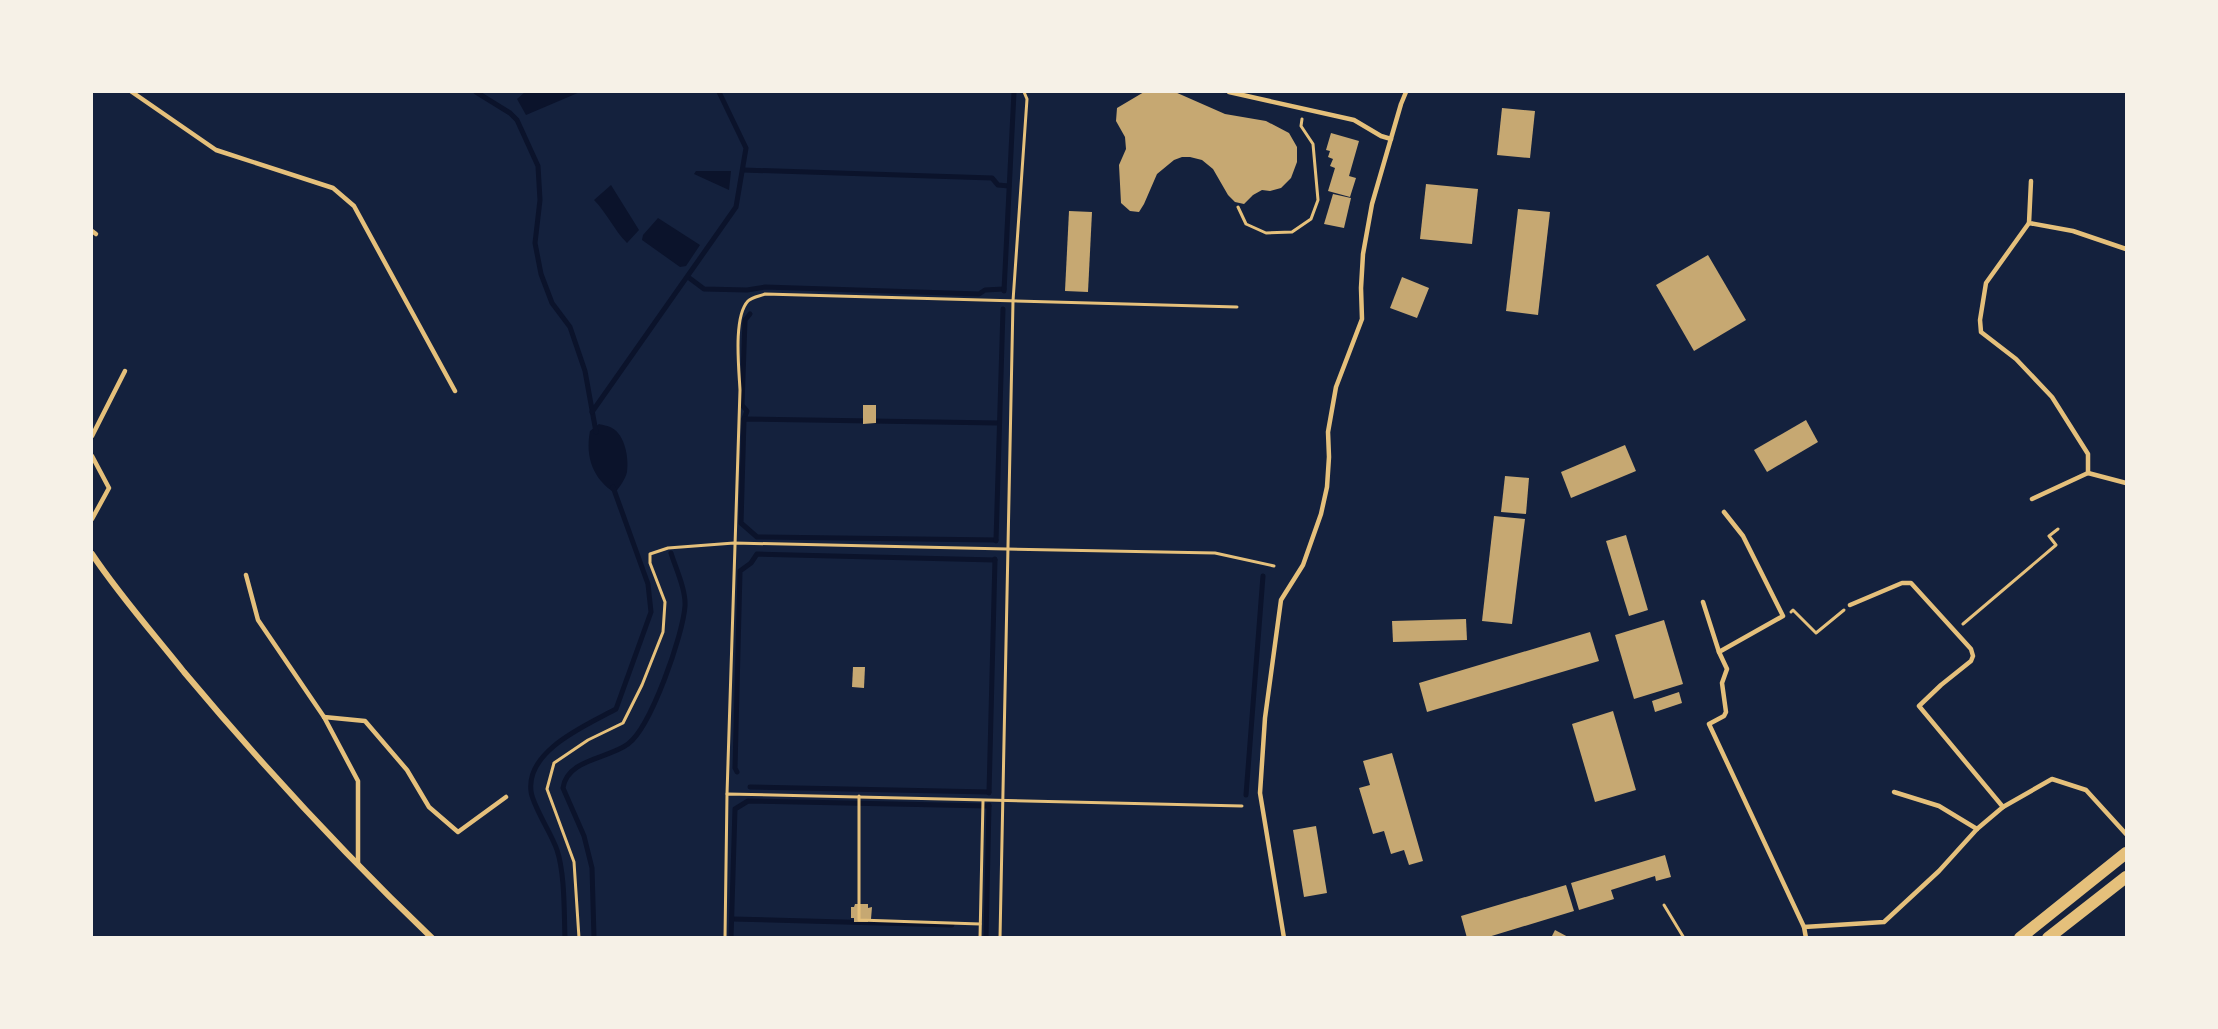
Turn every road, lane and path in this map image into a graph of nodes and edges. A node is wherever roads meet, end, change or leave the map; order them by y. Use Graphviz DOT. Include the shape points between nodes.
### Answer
graph roads {
  1 [pos="132,92"];
  2 [pos="1024,92"];
  3 [pos="1229,92"];
  4 [pos="1406,92"];
  5 [pos="1305,109"];
  6 [pos="1391,139"];
  7 [pos="2031,181"];
  8 [pos="1238,207"];
  9 [pos="2030,224"];
  10 [pos="2127,249"];
  11 [pos="1013,301"];
  12 [pos="1237,307"];
  13 [pos="125,371"];
  14 [pos="455,391"];
  15 [pos="92,436"];
  16 [pos="92,456"];
  17 [pos="2088,473"];
  18 [pos="2127,483"];
  19 [pos="2032,499"];
  20 [pos="1724,512"];
  21 [pos="92,519"];
  22 [pos="2058,529"];
  23 [pos="734,543"];
  24 [pos="1007,549"];
  25 [pos="92,554"];
  26 [pos="1274,566"];
  27 [pos="246,575"];
  28 [pos="1703,602"];
  29 [pos="1850,605"];
  30 [pos="1783,616"];
  31 [pos="1955,632"];
  32 [pos="1719,652"];
  33 [pos="324,717"];
  34 [pos="1894,792"];
  35 [pos="727,794"];
  36 [pos="859,796"];
  37 [pos="506,798"];
  38 [pos="983,801"];
  39 [pos="1002,801"];
  40 [pos="1242,806"];
  41 [pos="2003,807"];
  42 [pos="1977,829"];
  43 [pos="2127,834"];
  44 [pos="2127,853"];
  45 [pos="358,867"];
  46 [pos="2127,877"];
  47 [pos="1664,905"];
  48 [pos="980,924"];
  49 [pos="1804,927"];
  50 [pos="432,938"];
  51 [pos="579,938"];
  52 [pos="725,938"];
  53 [pos="980,938"];
  54 [pos="1000,938"];
  55 [pos="1284,938"];
  56 [pos="1684,938"];
  57 [pos="1806,938"];
  58 [pos="2020,938"];
  59 [pos="2048,938"];
  1 -- 14 [label="lane" via="216,150 333,188 354,206"];
  2 -- 11 [label="path" via="1027,99"];
  3 -- 5 [label="lane"];
  4 -- 6 [label="lane"];
  5 -- 6 [label="lane" via="1354,120"];
  5 -- 8 [label="path" via="1301,126 1313,144 1318,200 1311,219 1292,232 1266,233 1246,224"];
  6 -- 55 [label="lane" via="1372,204 1363,254 1362,319 1336,387 1328,432 1327,487 1303,565 1281,600 1265,718 1260,793"];
  7 -- 9 [label="lane"];
  9 -- 10 [label="lane" via="2073,231"];
  9 -- 17 [label="lane" via="1986,283 1981,332 2016,359 2052,397 2088,454"];
  11 -- 12 [label="path"];
  11 -- 23 [label="path" via="765,294 749,300 741,312"];
  11 -- 24 [label="path"];
  13 -- 15 [label="lane"];
  16 -- 21 [label="lane" via="109,488"];
  17 -- 18 [label="lane"];
  17 -- 19 [label="lane"];
  20 -- 30 [label="lane" via="1743,536"];
  22 -- 31 [label="path" via="2049,536 2056,545"];
  23 -- 24 [label="path"];
  23 -- 35 [label="path"];
  23 -- 51 [label="path" via="668,548 650,554 665,602 663,632 642,685 623,723 554,763 547,789 574,862"];
  24 -- 26 [label="path" via="1215,553"];
  24 -- 39 [label="path"];
  25 -- 45 [label="street" via="112,585 239,738"];
  27 -- 33 [label="lane" via="258,620"];
  28 -- 32 [label="lane"];
  29 -- 30 [label="path" via="1816,633 1793,610"];
  29 -- 31 [label="lane" via="1902,583 1911,583"];
  30 -- 32 [label="lane"];
  31 -- 41 [label="lane" via="1971,649 1971,662 1919,706"];
  32 -- 49 [label="lane" via="1727,669 1722,683 1726,712 1709,724"];
  33 -- 37 [label="lane" via="365,721 407,770 429,807 458,832"];
  33 -- 45 [label="lane" via="358,780"];
  34 -- 42 [label="lane" via="1939,806"];
  35 -- 36 [label="path"];
  35 -- 52 [label="path"];
  36 -- 38 [label="path"];
  36 -- 48 [label="path" via="859,920"];
  38 -- 39 [label="path"];
  38 -- 48 [label="path"];
  39 -- 40 [label="path"];
  39 -- 54 [label="path"];
  41 -- 42 [label="lane"];
  41 -- 43 [label="lane" via="2052,779 2086,790"];
  42 -- 49 [label="lane" via="1884,922"];
  44 -- 58 [label="main road"];
  45 -- 50 [label="street"];
  46 -- 59 [label="main road"];
  47 -- 56 [label="path"];
  48 -- 53 [label="path"];
  49 -- 57 [label="lane"];
}
